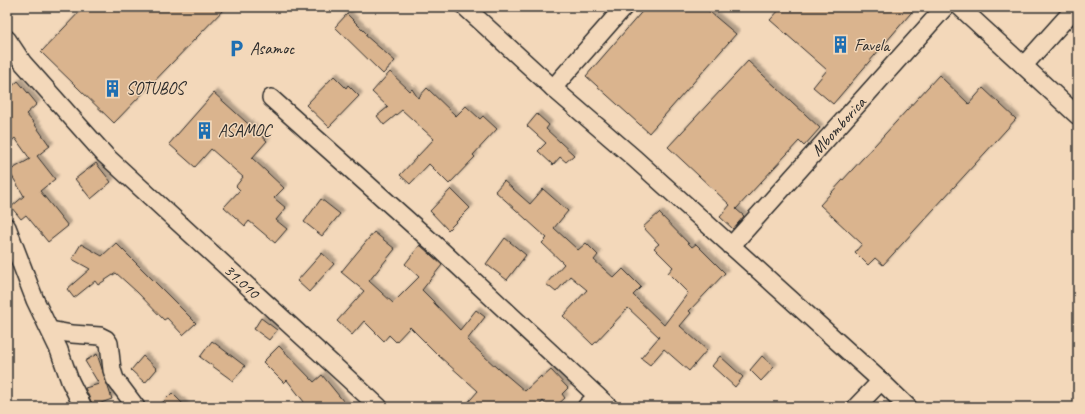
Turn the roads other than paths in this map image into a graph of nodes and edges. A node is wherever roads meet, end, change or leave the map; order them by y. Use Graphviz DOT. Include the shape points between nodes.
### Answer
graph roads {
  1 [pos="465,7"];
  2 [pos="624,7"];
  3 [pos="945,7"];
  4 [pos="960,7"];
  5 [pos="1076,7"];
  6 [pos="7,39"];
  7 [pos="1024,65"];
  8 [pos="553,88"];
  9 [pos="271,98"];
  10 [pos="1078,116"];
  11 [pos="7,227"];
  12 [pos="731,246"];
  13 [pos="50,330"];
  14 [pos="881,381"];
  15 [pos="597,403"];
  16 [pos="83,407"];
  17 [pos="136,407"];
  18 [pos="379,407"];
  19 [pos="856,407"];
  20 [pos="908,407"];
  1 -- 8 [label="street"];
  2 -- 8 [label="street"];
  3 -- 12 [label="street, Mbomborica"];
  4 -- 7 [label="street"];
  5 -- 7 [label="street"];
  6 -- 18 [label="street, 31.010" via="22,63 105,155"];
  7 -- 10 [label="street"];
  8 -- 12 [label="street"];
  9 -- 15 [label="street" via="441,250"];
  11 -- 13 [label="street"];
  12 -- 14 [label="street"];
  13 -- 16 [label="street"];
  13 -- 17 [label="street" via="100,336 106,339 115,379"];
  14 -- 19 [label="street"];
  14 -- 20 [label="street"];
}
